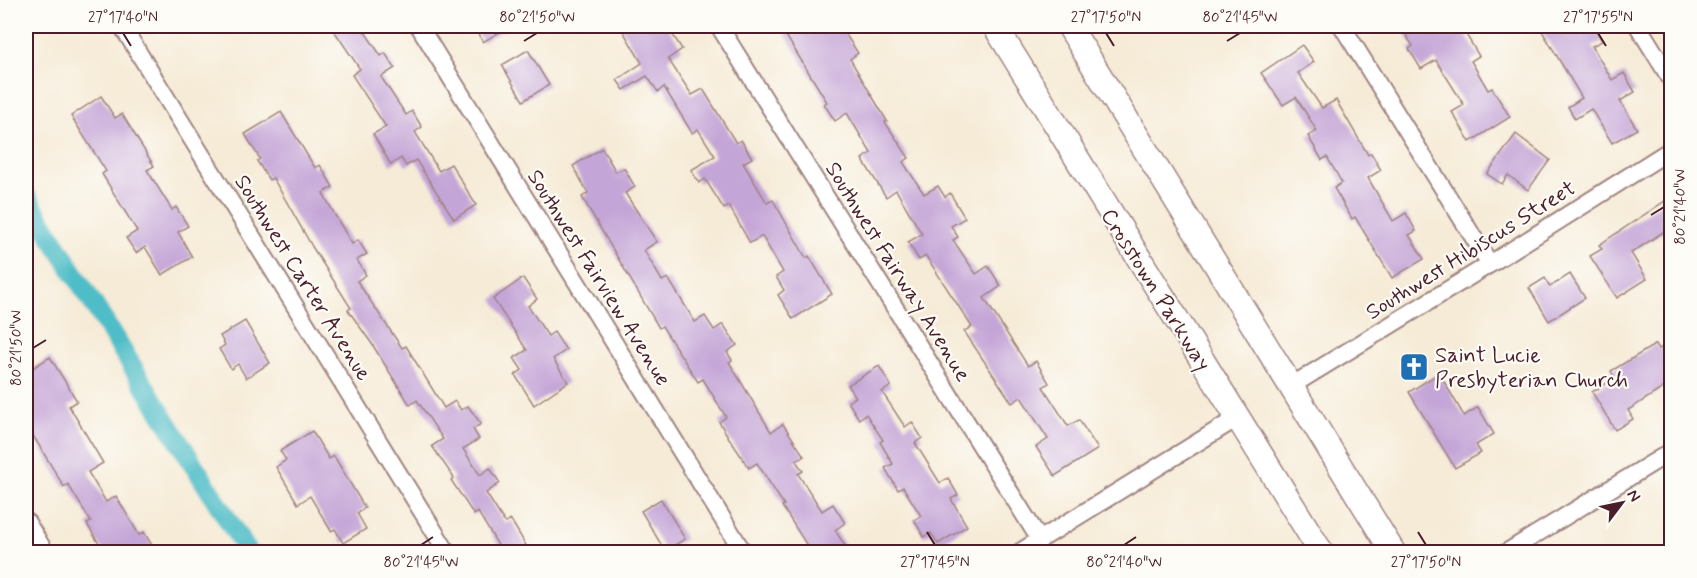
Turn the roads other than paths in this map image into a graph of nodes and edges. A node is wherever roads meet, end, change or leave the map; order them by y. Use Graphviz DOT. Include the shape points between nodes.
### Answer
graph roads {
  1 [pos="122,26"];
  2 [pos="419,26"];
  3 [pos="719,26"];
  4 [pos="995,26"];
  5 [pos="1068,26"];
  6 [pos="1342,26"];
  7 [pos="1638,26"];
  8 [pos="1671,81"];
  9 [pos="1671,149"];
  10 [pos="1490,264"];
  11 [pos="1291,386"];
  12 [pos="1237,418"];
  13 [pos="1671,451"];
  14 [pos="26,521"];
  15 [pos="1040,540"];
  16 [pos="45,552"];
  17 [pos="447,552"];
  18 [pos="743,552"];
  19 [pos="1020,552"];
  20 [pos="1321,552"];
  21 [pos="1392,552"];
  22 [pos="1507,552"];
  1 -- 17 [label="street, Southwest Carter Avenue"];
  2 -- 18 [label="street, Southwest Fairview Avenue"];
  3 -- 15 [label="street, Southwest Fairway Avenue"];
  4 -- 12 [label="main road, Crosstown Parkway"];
  5 -- 11 [label="main road"];
  6 -- 10 [label="street"];
  7 -- 8 [label="street"];
  9 -- 10 [label="street, Southwest Hibiscus Street"];
  10 -- 11 [label="street, Southwest Hibiscus Street"];
  11 -- 21 [label="main road"];
  12 -- 15 [label="street"];
  12 -- 20 [label="main road, Crosstown Parkway"];
  13 -- 22 [label="street"];
  14 -- 16 [label="street"];
  15 -- 19 [label="street"];
}
